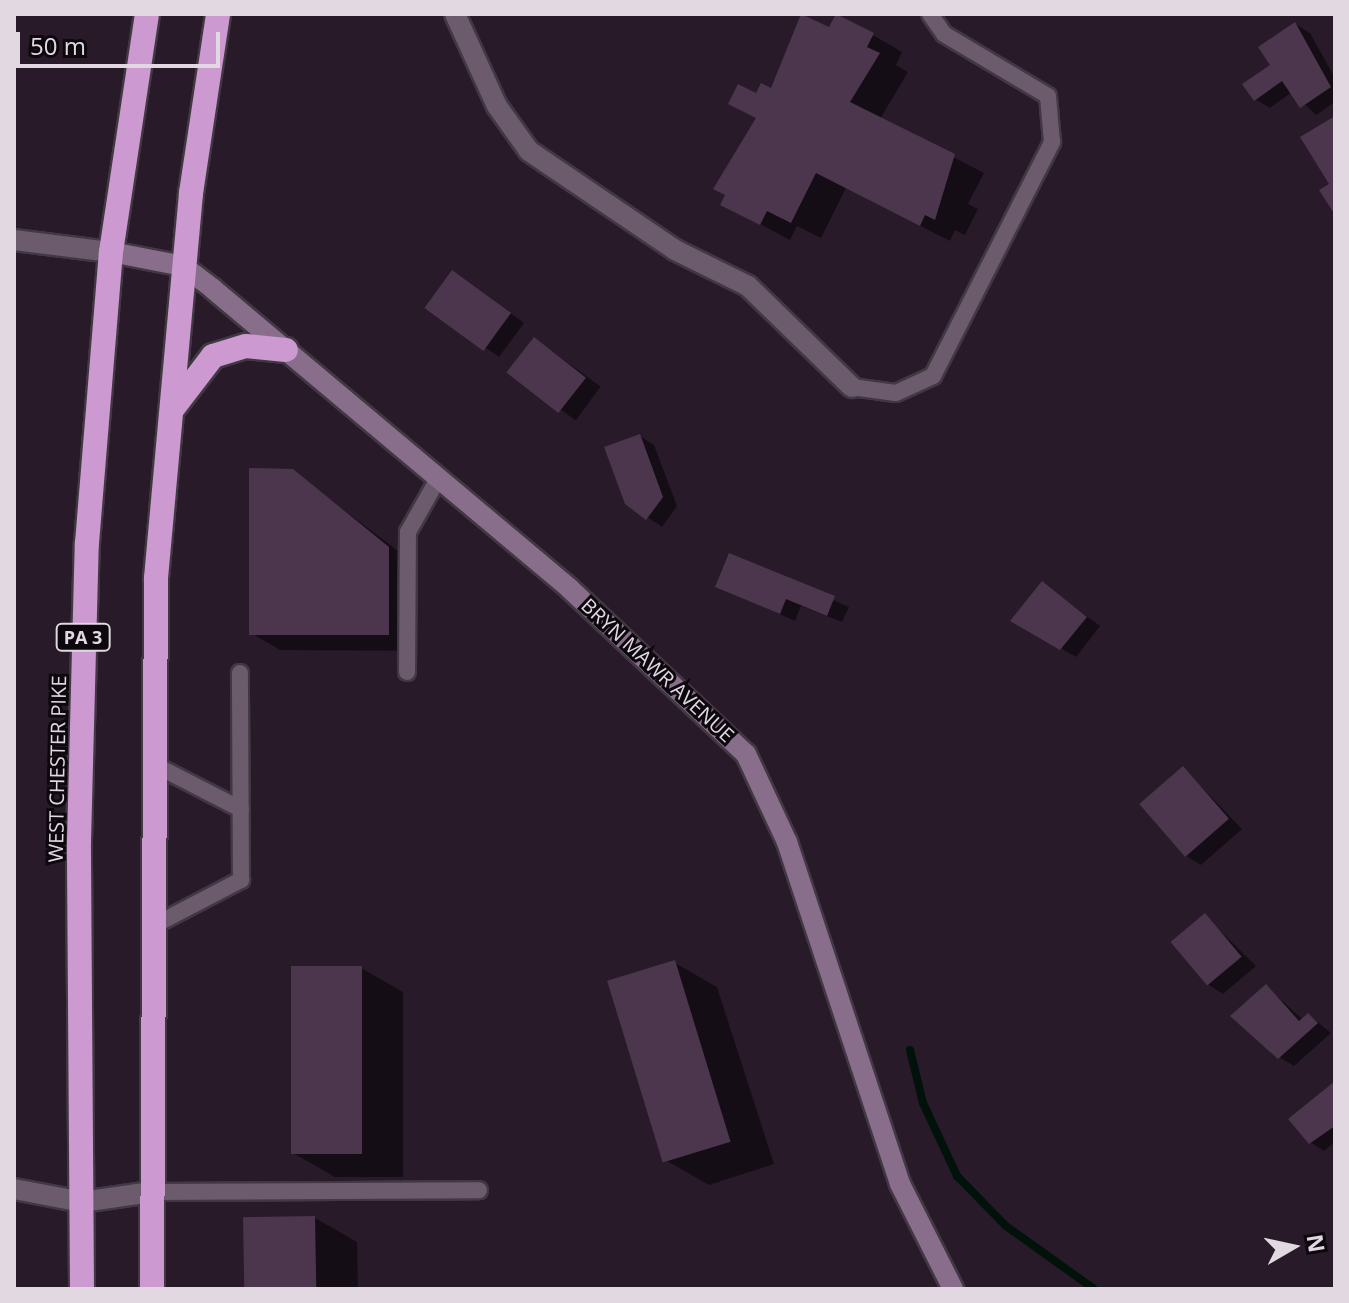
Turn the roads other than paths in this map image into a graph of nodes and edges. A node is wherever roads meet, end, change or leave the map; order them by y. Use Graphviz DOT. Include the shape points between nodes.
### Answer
graph roads {
  1 [pos="147,14"];
  2 [pos="218,14"];
  3 [pos="455,14"];
  4 [pos="930,14"];
  5 [pos="14,240"];
  6 [pos="111,252"];
  7 [pos="183,266"];
  8 [pos="286,350"];
  9 [pos="852,387"];
  10 [pos="169,416"];
  11 [pos="438,479"];
  12 [pos="407,672"];
  13 [pos="240,673"];
  14 [pos="151,763"];
  15 [pos="241,809"];
  16 [pos="151,927"];
  17 [pos="14,1189"];
  18 [pos="479,1190"];
  19 [pos="151,1192"];
  20 [pos="82,1202"];
  21 [pos="82,1289"];
  22 [pos="152,1289"];
  23 [pos="953,1289"];
  1 -- 6 [label="highway, WEST CHESTER PIKE / PA 3"];
  2 -- 7 [label="highway"];
  3 -- 9 [label="street" via="492,97 529,151 675,250 748,286"];
  4 -- 9 [label="lane" via="944,34 1048,96 1052,142 933,376 896,393"];
  5 -- 6 [label="street"];
  6 -- 7 [label="main road, BRYN MAWR AVENUE"];
  6 -- 20 [label="highway, WEST CHESTER PIKE / PA 3" via="83,639"];
  7 -- 8 [label="main road, BRYN MAWR AVENUE"];
  7 -- 10 [label="highway"];
  8 -- 10 [label="highway" via="246,346 213,356 192,375"];
  8 -- 11 [label="main road, BRYN MAWR AVENUE"];
  10 -- 14 [label="highway"];
  11 -- 12 [label="lane" via="408,532"];
  11 -- 23 [label="main road, BRYN MAWR AVENUE" via="683,688 746,754 787,842 900,1184"];
  13 -- 15 [label="lane"];
  14 -- 15 [label="lane"];
  14 -- 16 [label="highway"];
  15 -- 16 [label="lane" via="241,880"];
  16 -- 19 [label="highway"];
  17 -- 20 [label="street"];
  18 -- 19 [label="lane"];
  19 -- 20 [label="street"];
  19 -- 22 [label="highway"];
  20 -- 21 [label="highway, WEST CHESTER PIKE / PA 3"];
}
